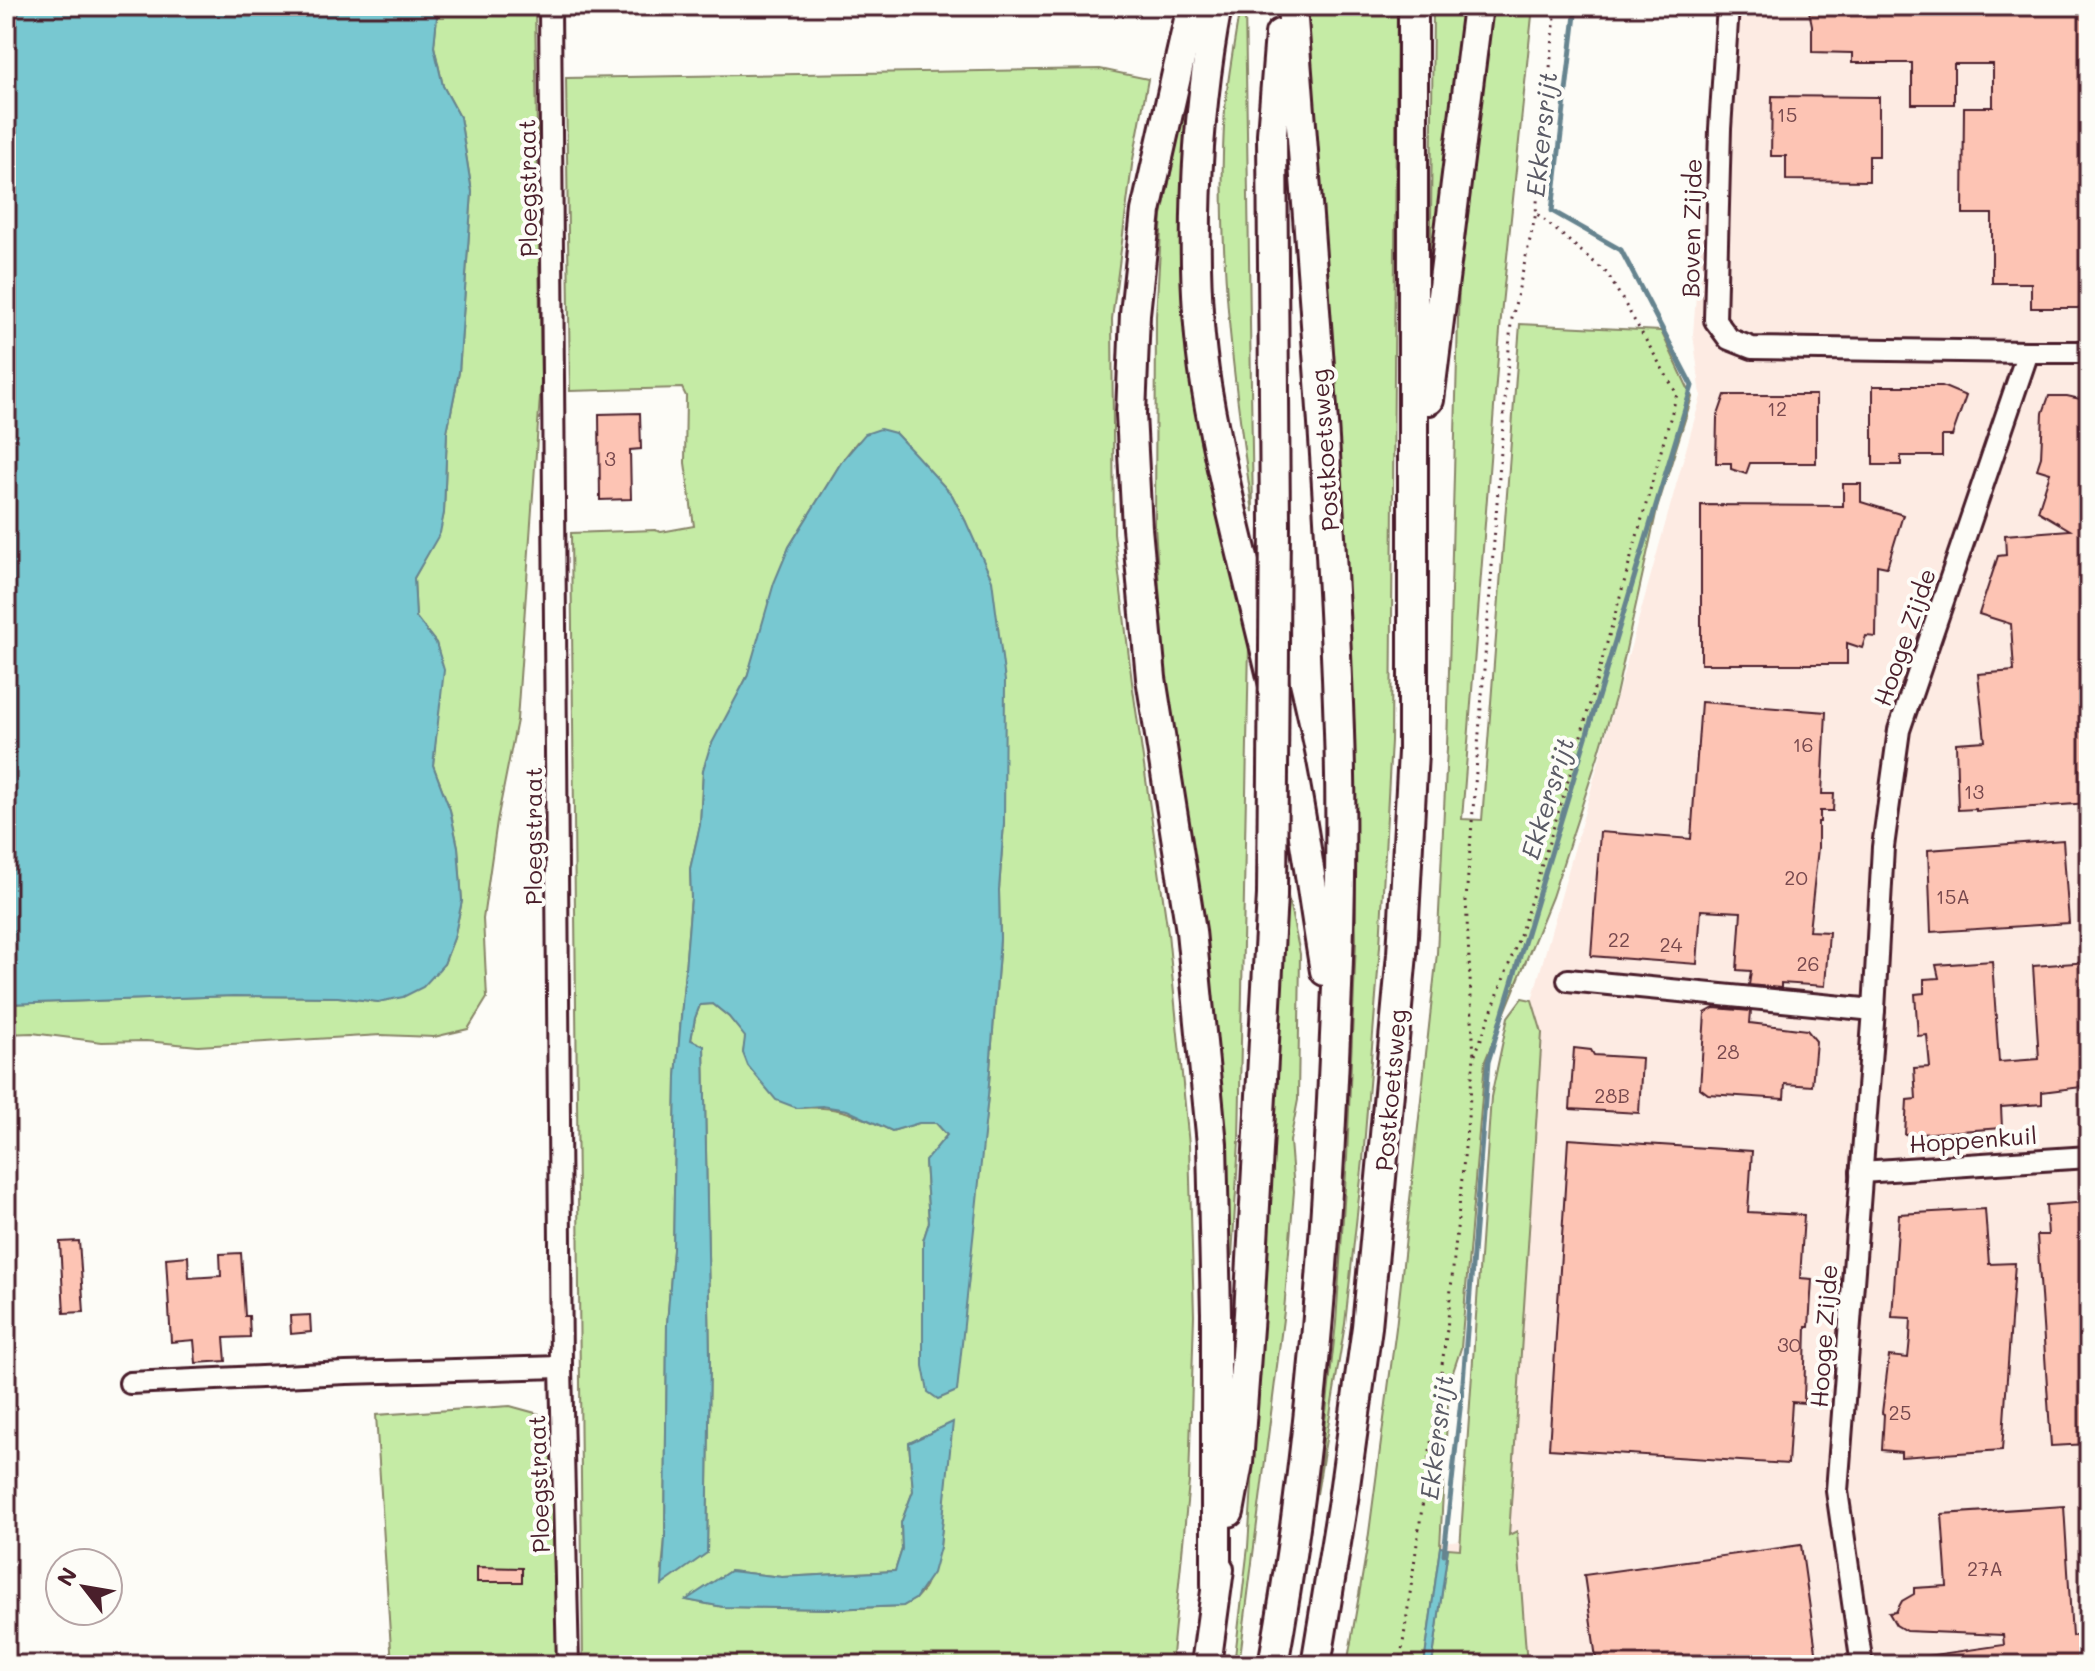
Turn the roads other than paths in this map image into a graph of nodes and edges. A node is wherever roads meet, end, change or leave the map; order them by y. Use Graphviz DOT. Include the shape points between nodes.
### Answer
graph roads {
  1 [pos="550,6"];
  2 [pos="1192,6"];
  3 [pos="1217,6"];
  4 [pos="1282,6"];
  5 [pos="1292,6"];
  6 [pos="1413,6"];
  7 [pos="1478,6"];
  8 [pos="1728,6"];
  9 [pos="2028,352"];
  10 [pos="2089,352"];
  11 [pos="1414,512"];
  12 [pos="1568,980"];
  13 [pos="1874,1010"];
  14 [pos="1335,1038"];
  15 [pos="2089,1157"];
  16 [pos="1861,1172"];
  17 [pos="561,1367"];
  18 [pos="130,1383"];
  19 [pos="1216,1584"];
  20 [pos="568,1665"];
  21 [pos="1206,1665"];
  22 [pos="1273,1665"];
  23 [pos="1316,1665"];
  24 [pos="1862,1665"];
  1 -- 17 [label="street, Ploegstraat"];
  2 -- 19 [label="highway" via="1146,211 1131,414 1151,678 1191,931 1212,1144"];
  3 -- 14 [label="highway, Postkoetsweg" via="1201,108 1197,218 1206,381 1245,575 1286,739"];
  4 -- 19 [label="highway, Postkoetsweg, bridge" via="1272,134 1272,895 1238,1463"];
  5 -- 14 [label="highway, Postkoetsweg" via="1330,525 1339,737"];
  6 -- 11 [label="highway, Postkoetsweg"];
  7 -- 11 [label="highway, Postkoetsweg"];
  8 -- 9 [label="street, Boven Zijde" via="1715,320 1729,339 1752,348"];
  9 -- 10 [label="street"];
  9 -- 13 [label="street, Hooge Zijde" via="1899,730 1883,847"];
  11 -- 23 [label="highway, Postkoetsweg" via="1413,752 1399,985 1367,1327"];
  12 -- 13 [label="street"];
  13 -- 16 [label="street, Hooge Zijde"];
  14 -- 22 [label="highway, Postkoetsweg" via="1317,1326"];
  15 -- 16 [label="street, Hoppenkuil"];
  16 -- 24 [label="street, Hooge Zijde" via="1837,1491"];
  17 -- 18 [label="street"];
  17 -- 20 [label="street, Ploegstraat"];
  19 -- 21 [label="highway, Postkoetsweg"];
}
